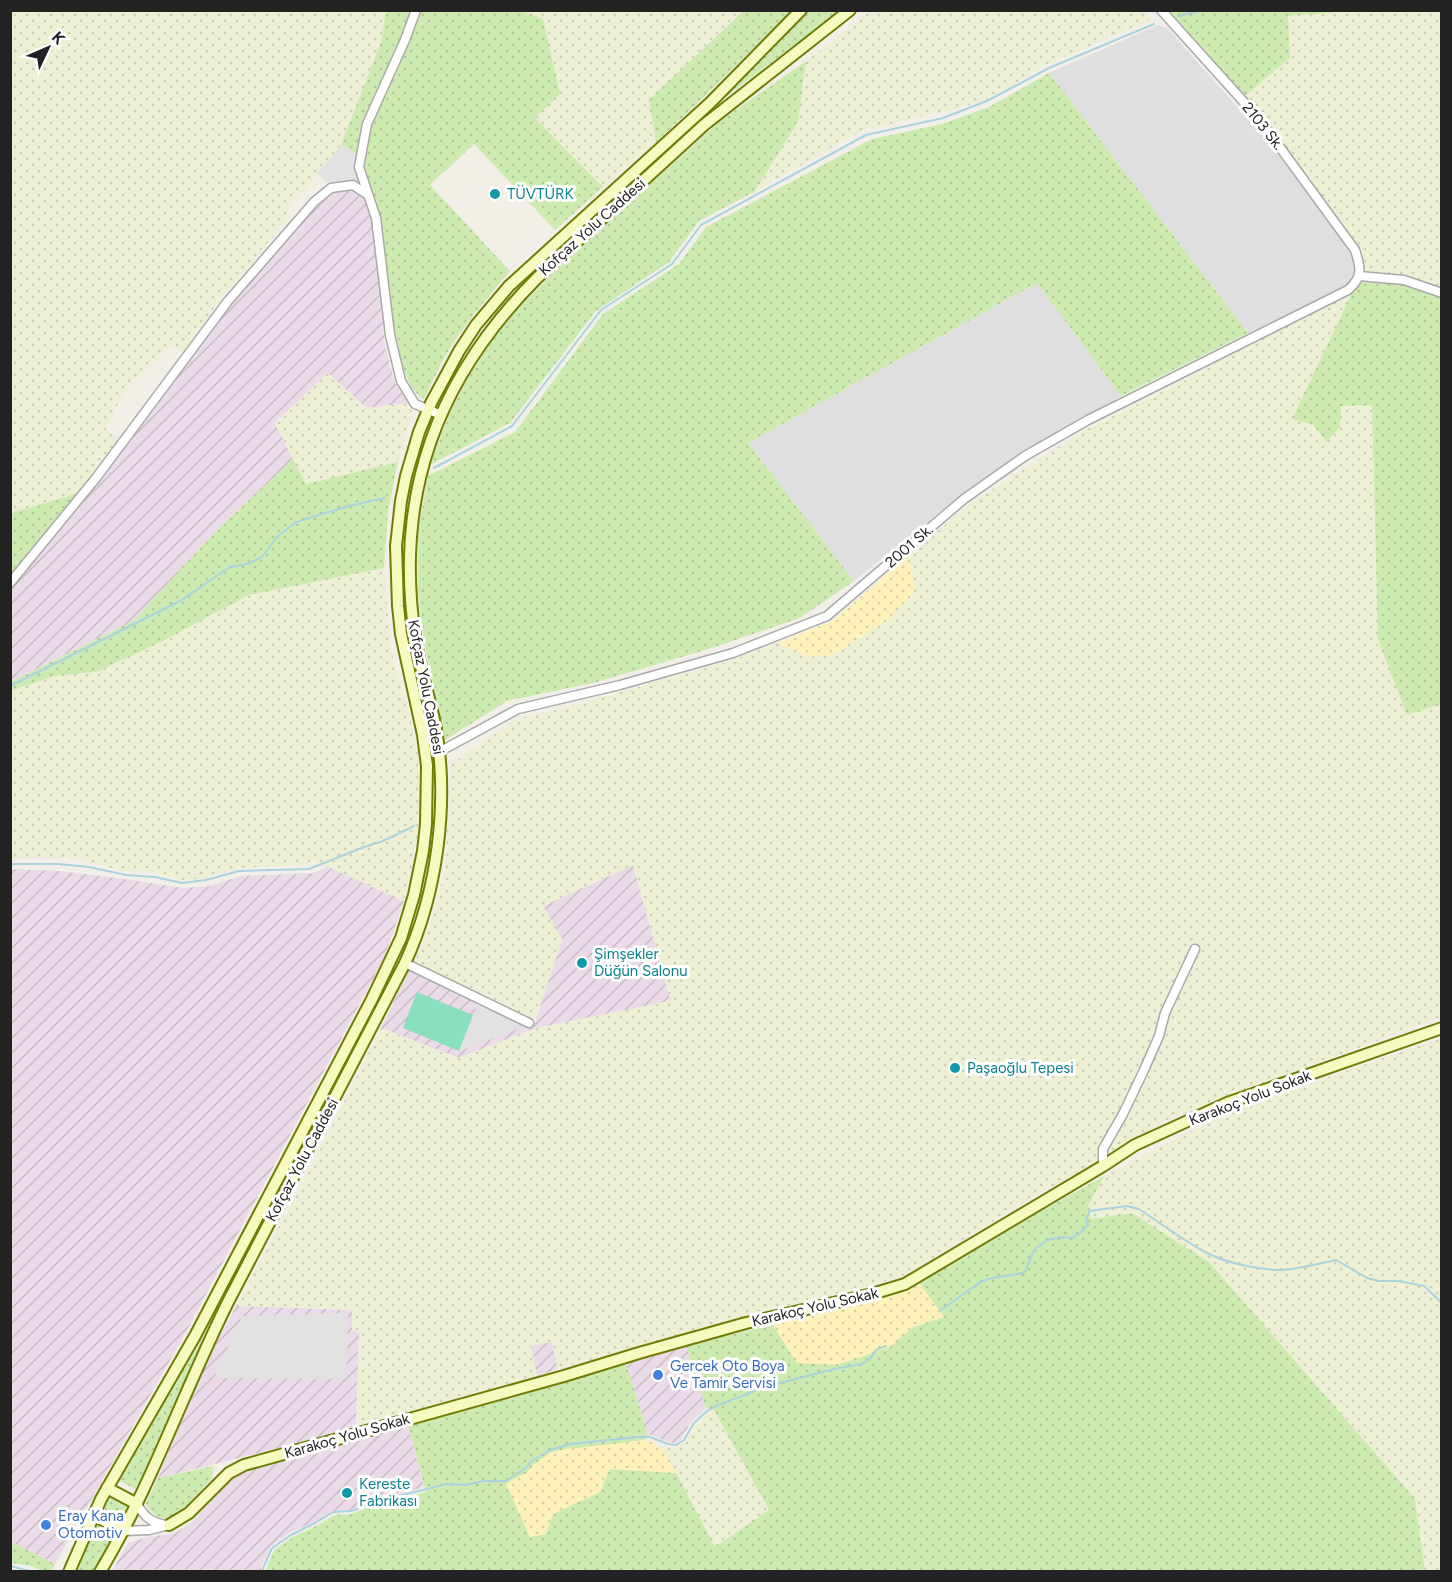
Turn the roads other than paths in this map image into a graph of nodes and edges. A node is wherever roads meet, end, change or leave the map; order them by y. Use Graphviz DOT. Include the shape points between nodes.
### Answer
graph roads {
  1 [pos="416,10"];
  2 [pos="801,10"];
  3 [pos="850,10"];
  4 [pos="1161,10"];
  5 [pos="368,195"];
  6 [pos="1358,280"];
  7 [pos="1442,292"];
  8 [pos="428,410"];
  9 [pos="441,415"];
  10 [pos="10,583"];
  11 [pos="439,752"];
  12 [pos="1195,949"];
  13 [pos="405,963"];
  14 [pos="529,1023"];
  15 [pos="1442,1028"];
  16 [pos="1102,1166"];
  17 [pos="107,1488"];
  18 [pos="135,1508"];
  19 [pos="93,1515"];
  20 [pos="169,1526"];
  21 [pos="123,1531"];
  22 [pos="69,1572"];
  23 [pos="100,1572"];
  1 -- 5 [label="street" via="368,124 359,167"];
  2 -- 8 [label="main road, Kofçaz Yolu Caddesi" via="710,103 509,286 459,351"];
  3 -- 9 [label="main road, Kofçaz Yolu Caddesi" via="704,125 537,278 473,353"];
  4 -- 6 [label="street, 2103 Sk." via="1260,120 1355,250 1360,263"];
  5 -- 8 [label="street" via="376,218 390,335 401,381 415,404"];
  5 -- 10 [label="street" via="353,185 331,188 314,202 228,301 96,478"];
  6 -- 7 [label="street" via="1404,280"];
  6 -- 11 [label="street, 2001 Sk." via="1348,290 1088,420 1025,456 963,499 827,616 734,653 518,710"];
  8 -- 9 [label="street"];
  8 -- 17 [label="main road, Kofçaz Yolu Caddesi" via="406,476 396,546 401,634 427,766 426,824 414,895 401,938 366,1011 195,1336"];
  9 -- 11 [label="main road, Kofçaz Yolu Caddesi" via="418,484 410,557 415,638"];
  11 -- 13 [label="main road, Kofçaz Yolu Caddesi" via="441,817 436,857 427,900"];
  12 -- 16 [label="street" via="1144,1070 1102,1149"];
  13 -- 14 [label="street"];
  13 -- 18 [label="main road, Kofçaz Yolu Caddesi" via="210,1338"];
  15 -- 16 [label="main road, Karakoç Yolu Sokak" via="1227,1103 1135,1145"];
  16 -- 20 [label="main road, Karakoç Yolu Sokak" via="905,1284 725,1329 244,1465 229,1473 189,1513"];
  17 -- 18 [label="main road"];
  17 -- 19 [label="main road, Kofçaz Yolu Caddesi"];
  18 -- 20 [label="street" via="149,1520"];
  18 -- 21 [label="main road, Kofçaz Yolu Caddesi"];
  19 -- 21 [label="main road"];
  19 -- 22 [label="main road, Kofçaz Yolu Caddesi"];
  20 -- 21 [label="street, Karakoç Yolu Sokak"];
  21 -- 23 [label="main road, Kofçaz Yolu Caddesi"];
}
